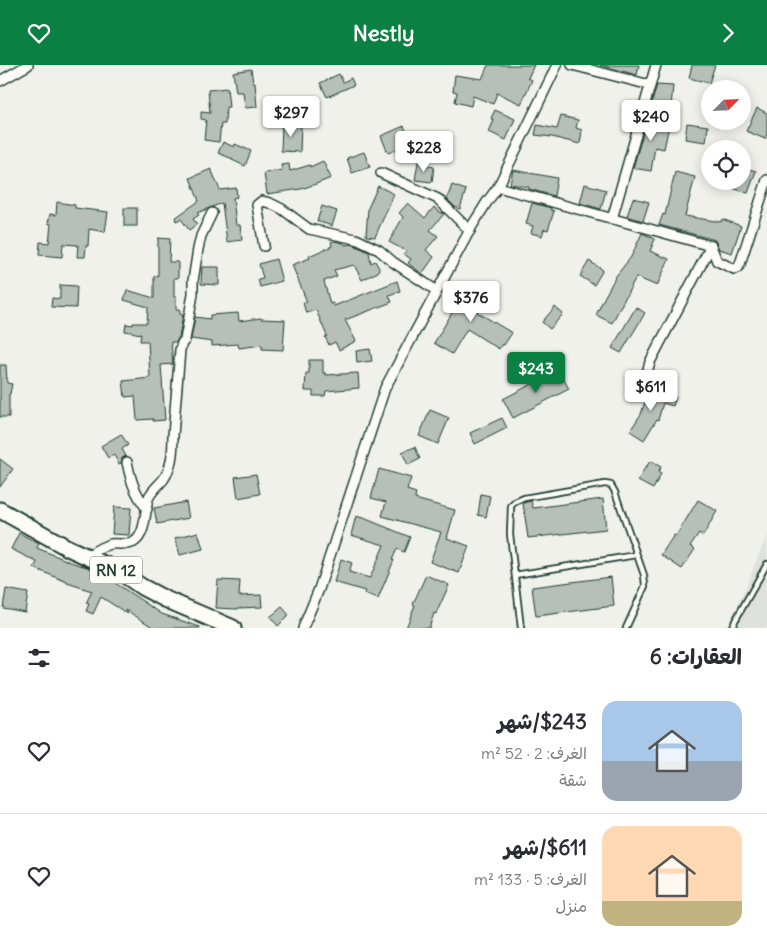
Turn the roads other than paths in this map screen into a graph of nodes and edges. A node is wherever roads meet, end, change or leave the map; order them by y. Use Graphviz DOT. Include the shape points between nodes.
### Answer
graph roads {
  1 [pos="28,65"];
  2 [pos="557,65"];
  3 [pos="572,65"];
  4 [pos="656,65"];
  5 [pos="0,81"];
  6 [pos="650,85"];
  7 [pos="381,173"];
  8 [pos="767,180"];
  9 [pos="498,187"];
  10 [pos="212,213"];
  11 [pos="612,219"];
  12 [pos="470,231"];
  13 [pos="711,246"];
  14 [pos="264,247"];
  15 [pos="437,291"];
  16 [pos="648,384"];
  17 [pos="127,462"];
  18 [pos="147,509"];
  19 [pos="0,510"];
  20 [pos="636,555"];
  21 [pos="87,556"];
  22 [pos="767,564"];
  23 [pos="515,575"];
  24 [pos="234,628"];
  25 [pos="303,628"];
  26 [pos="521,628"];
  27 [pos="626,628"];
  28 [pos="731,628"];
  1 -- 5 [label="street"];
  2 -- 9 [label="street"];
  3 -- 6 [label="street"];
  4 -- 6 [label="street"];
  6 -- 11 [label="street"];
  7 -- 12 [label="street" via="438,199"];
  8 -- 13 [label="street" via="738,268 717,261"];
  9 -- 11 [label="street"];
  9 -- 12 [label="street"];
  10 -- 18 [label="street" via="201,236 185,340 180,350 169,469 150,494"];
  11 -- 13 [label="street"];
  12 -- 15 [label="street"];
  13 -- 16 [label="street" via="650,362"];
  14 -- 15 [label="street" via="257,205 262,201 282,209 309,229 356,239 379,250"];
  15 -- 25 [label="street" via="385,388 319,589"];
  17 -- 18 [label="street" via="130,480"];
  18 -- 21 [label="street" via="136,541 102,547"];
  19 -- 21 [label="main road, RN 12"];
  20 -- 23 [label="lane"];
  20 -- 23 [label="lane" via="611,485 533,496 511,506 510,534"];
  20 -- 27 [label="lane" via="645,586"];
  21 -- 24 [label="main road, RN 12" via="165,599"];
  22 -- 28 [label="lane"];
  23 -- 26 [label="lane"];
}
